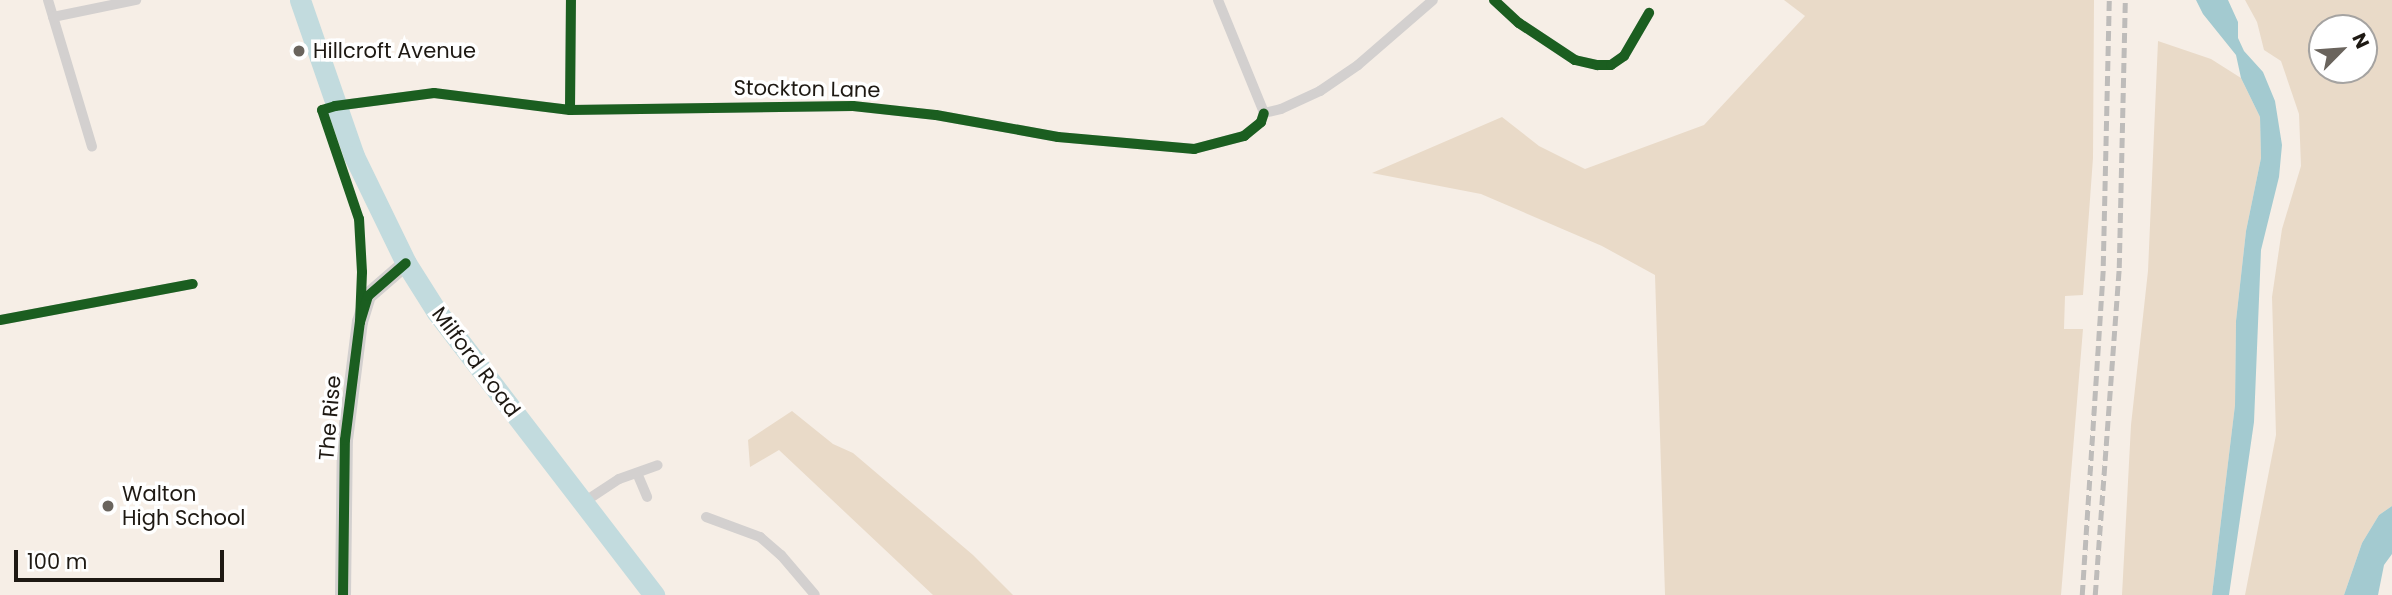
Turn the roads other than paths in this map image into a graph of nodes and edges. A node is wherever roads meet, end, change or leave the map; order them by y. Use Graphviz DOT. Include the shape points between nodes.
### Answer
graph roads {
  1 [pos="48,0"];
  2 [pos="136,0"];
  3 [pos="300,0"];
  4 [pos="571,0"];
  5 [pos="1218,0"];
  6 [pos="1433,0"];
  7 [pos="1494,0"];
  8 [pos="1649,12"];
  9 [pos="53,17"];
  10 [pos="335,106"];
  11 [pos="570,110"];
  12 [pos="1264,113"];
  13 [pos="92,147"];
  14 [pos="406,263"];
  15 [pos="193,284"];
  16 [pos="0,320"];
  17 [pos="658,465"];
  18 [pos="637,472"];
  19 [pos="647,498"];
  20 [pos="584,502"];
  21 [pos="725,510"];
  22 [pos="706,517"];
  23 [pos="721,523"];
  24 [pos="343,595"];
  25 [pos="654,595"];
  26 [pos="815,595"];
  1 -- 9 [label="street"];
  2 -- 9 [label="street"];
  3 -- 10 [label="highway, Milford Road"];
  4 -- 11 [label="street"];
  5 -- 12 [label="street"];
  6 -- 12 [label="street" via="1358,65 1320,91"];
  7 -- 8 [label="street" via="1519,23 1575,60 1611,65 1624,56"];
  9 -- 13 [label="street"];
  10 -- 11 [label="street, Stockton Lane" via="434,93"];
  10 -- 14 [label="highway, Milford Road"];
  11 -- 12 [label="street, Stockton Lane" via="853,106 936,115 1058,137 1194,149 1244,136 1261,122"];
  14 -- 20 [label="highway, Milford Road" via="437,313"];
  14 -- 24 [label="street, The Rise" via="368,296 360,322 345,440"];
  15 -- 16 [label="street"];
  17 -- 18 [label="street"];
  18 -- 19 [label="street"];
  18 -- 20 [label="street" via="605,486"];
  20 -- 25 [label="highway, Milford Road"];
  21 -- 23 [label="street"];
  22 -- 23 [label="street"];
  23 -- 26 [label="street" via="760,537"];
}
